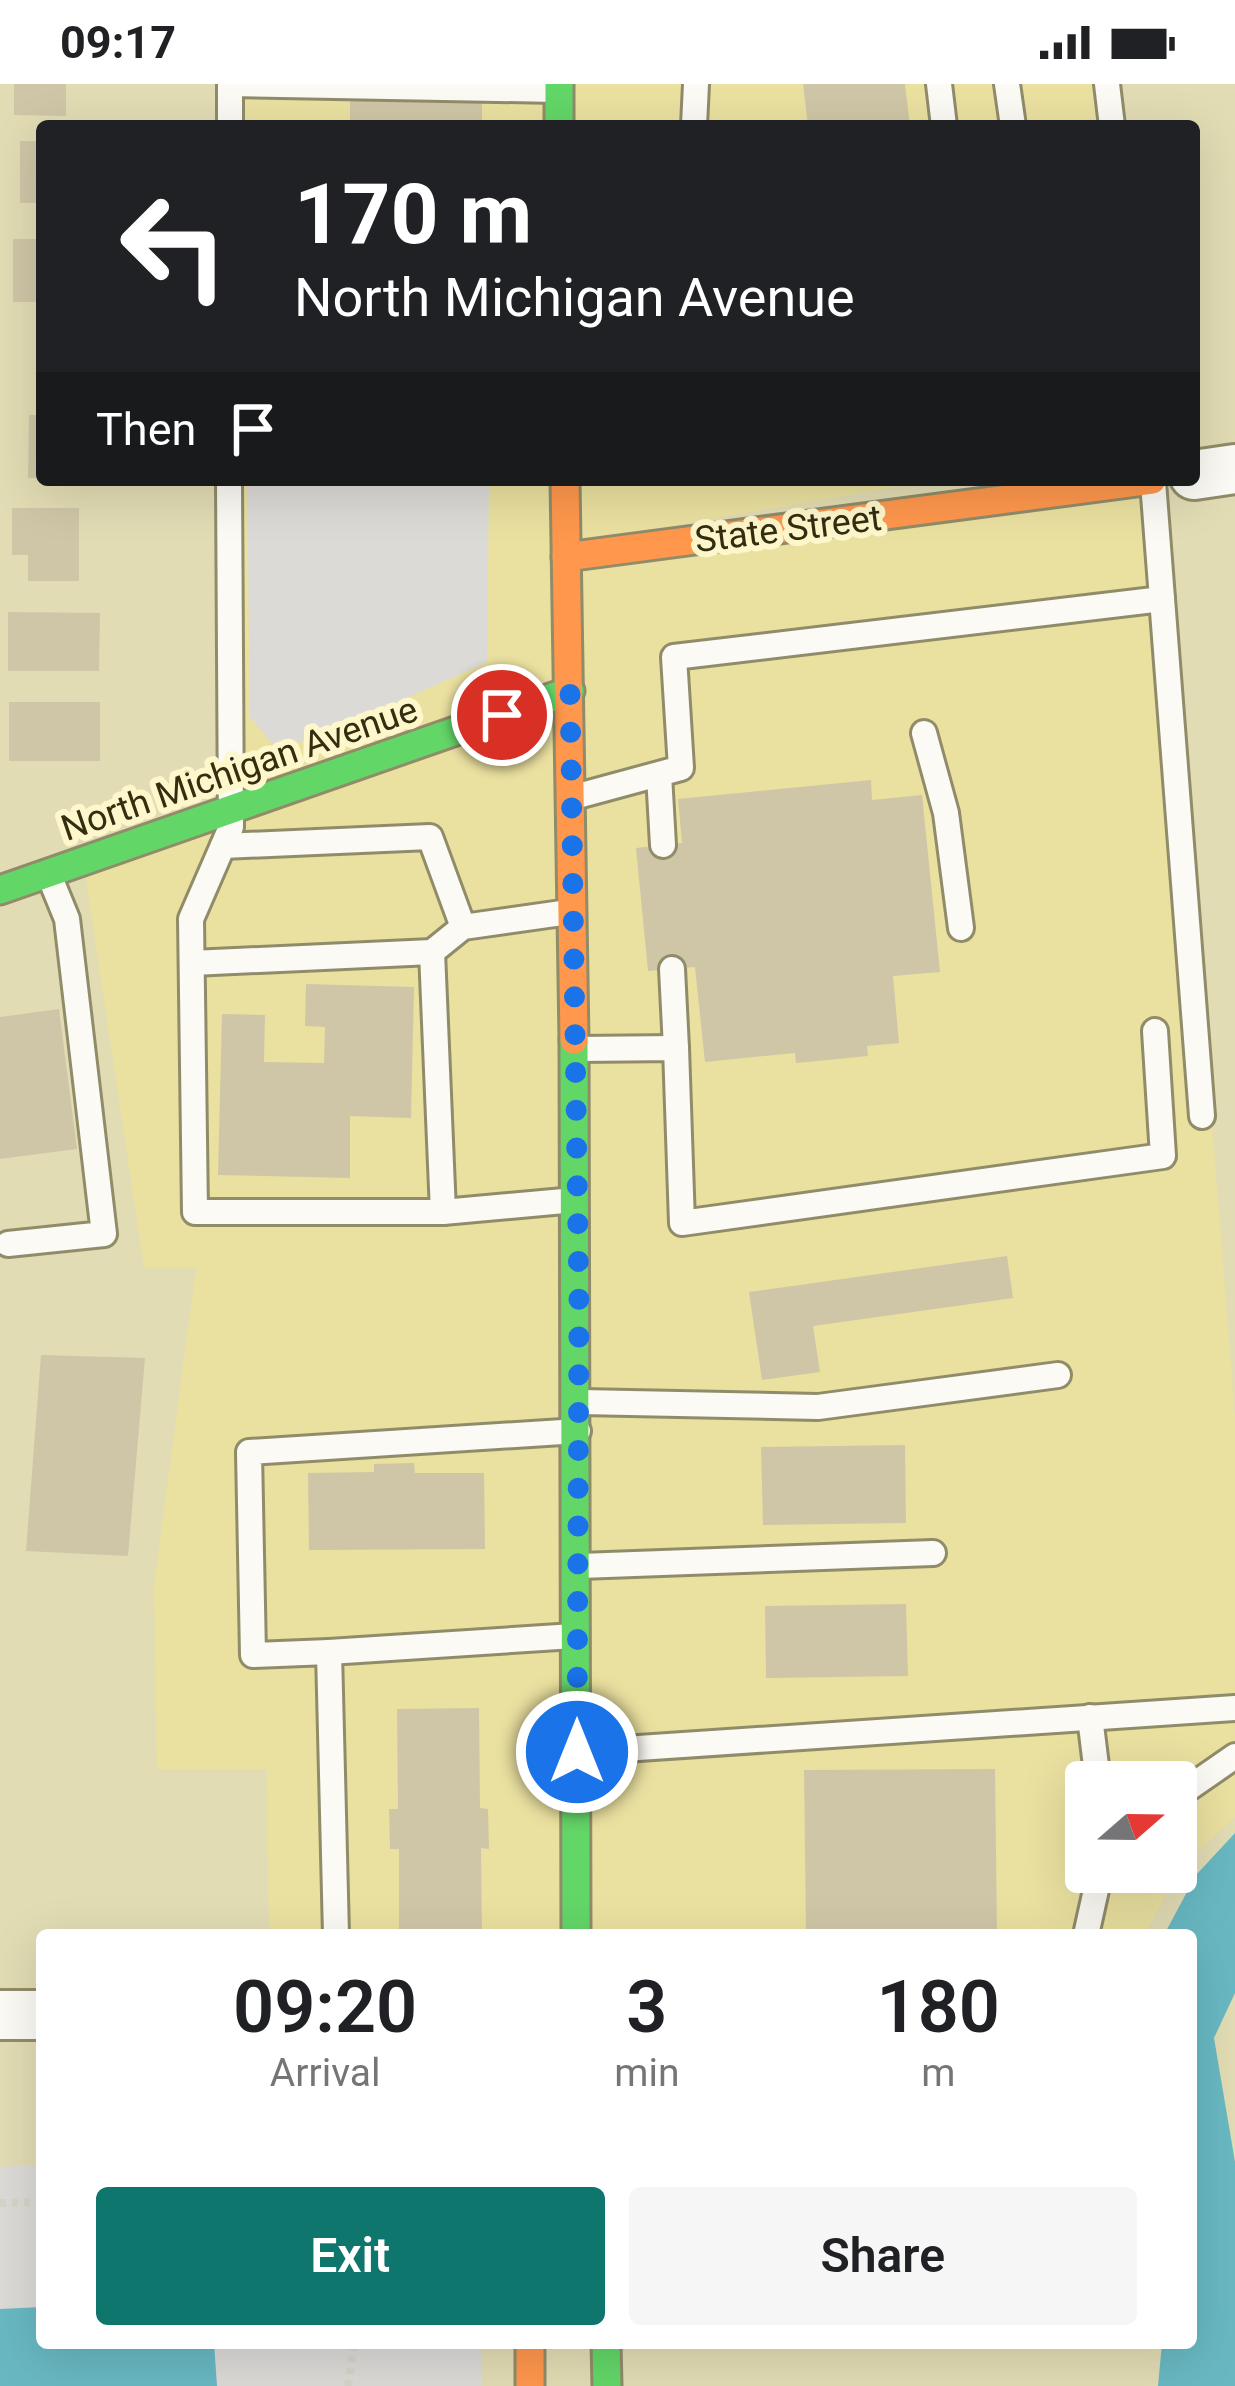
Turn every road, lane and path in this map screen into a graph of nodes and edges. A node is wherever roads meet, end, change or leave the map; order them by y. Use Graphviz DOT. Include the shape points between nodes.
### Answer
graph roads {
  1 [pos="230,84"];
  2 [pos="696,84"];
  3 [pos="939,84"];
  4 [pos="1007,84"];
  5 [pos="1107,84"];
  6 [pos="559,87"];
  7 [pos="230,120"];
  8 [pos="559,120"];
  9 [pos="694,120"];
  10 [pos="943,120"];
  11 [pos="1012,120"];
  12 [pos="1111,120"];
  13 [pos="1235,469"];
  14 [pos="1200,474"];
  15 [pos="229,486"];
  16 [pos="565,486"];
  17 [pos="903,486"];
  18 [pos="1106,486"];
  19 [pos="1153,486"];
  20 [pos="908,512"];
  21 [pos="566,557"];
  22 [pos="1162,599"];
  23 [pos="570,691"];
  24 [pos="924,733"];
  25 [pos="659,775"];
  26 [pos="572,798"];
  27 [pos="230,809"];
  28 [pos="663,845"];
  29 [pos="223,846"];
  30 [pos="49,873"];
  31 [pos="0,890"];
  32 [pos="573,911"];
  33 [pos="463,927"];
  34 [pos="961,928"];
  35 [pos="432,952"];
  36 [pos="192,963"];
  37 [pos="672,969"];
  38 [pos="1155,1031"];
  39 [pos="676,1048"];
  40 [pos="575,1049"];
  41 [pos="1202,1116"];
  42 [pos="577,1200"];
  43 [pos="443,1212"];
  44 [pos="8,1244"];
  45 [pos="1058,1375"];
  46 [pos="578,1402"];
  47 [pos="578,1431"];
  48 [pos="933,1553"];
  49 [pos="578,1566"];
  50 [pos="577,1636"];
  51 [pos="328,1652"];
  52 [pos="1235,1708"];
  53 [pos="1090,1718"];
  54 [pos="577,1752"];
  55 [pos="1235,1756"];
  56 [pos="1095,1761"];
  57 [pos="1197,1782"];
  58 [pos="1095,1893"];
  59 [pos="336,1929"];
  60 [pos="575,1929"];
  61 [pos="1087,1929"];
  62 [pos="0,2015"];
  63 [pos="36,2015"];
  64 [pos="36,2202"];
  65 [pos="0,2203"];
  66 [pos="353,2349"];
  67 [pos="530,2349"];
  68 [pos="606,2349"];
  69 [pos="348,2386"];
  70 [pos="530,2386"];
  71 [pos="608,2386"];
  1 -- 6 [label="lane"];
  1 -- 7 [label="lane"];
  2 -- 9 [label="lane"];
  3 -- 10 [label="lane"];
  4 -- 11 [label="lane"];
  5 -- 12 [label="lane"];
  6 -- 8 [label="main road"];
  13 -- 14 [label="street"];
  15 -- 27 [label="lane"];
  16 -- 21 [label="main road"];
  17 -- 20 [label="lane"];
  18 -- 20 [label="main road, State Street"];
  19 -- 22 [label="lane"];
  20 -- 21 [label="main road, State Street"];
  21 -- 23 [label="main road"];
  22 -- 25 [label="lane" via="674,657 681,768"];
  22 -- 41 [label="lane"];
  23 -- 26 [label="main road"];
  23 -- 27 [label="main road, North Michigan Avenue"];
  24 -- 34 [label="lane" via="946,813"];
  25 -- 26 [label="lane"];
  25 -- 28 [label="lane"];
  26 -- 32 [label="main road"];
  27 -- 29 [label="lane"];
  27 -- 30 [label="main road, North Michigan Avenue"];
  29 -- 33 [label="lane" via="430,837"];
  29 -- 36 [label="lane" via="191,920"];
  30 -- 31 [label="main road, North Michigan Avenue"];
  30 -- 44 [label="lane" via="68,919 104,1234"];
  32 -- 33 [label="lane"];
  32 -- 40 [label="main road"];
  33 -- 35 [label="lane"];
  35 -- 36 [label="lane"];
  35 -- 43 [label="lane"];
  36 -- 43 [label="lane" via="195,1212"];
  37 -- 39 [label="lane"];
  38 -- 39 [label="lane" via="1163,1156 682,1223"];
  39 -- 40 [label="lane"];
  40 -- 42 [label="main road"];
  42 -- 43 [label="lane"];
  42 -- 46 [label="main road"];
  45 -- 46 [label="lane" via="818,1406"];
  46 -- 47 [label="main road"];
  47 -- 49 [label="main road"];
  47 -- 51 [label="lane" via="249,1452 253,1655"];
  48 -- 49 [label="lane"];
  49 -- 50 [label="main road"];
  50 -- 51 [label="lane"];
  50 -- 54 [label="main road"];
  51 -- 59 [label="lane"];
  52 -- 53 [label="lane"];
  53 -- 54 [label="lane"];
  53 -- 56 [label="lane"];
  54 -- 60 [label="main road"];
  55 -- 57 [label="lane"];
  58 -- 61 [label="lane"];
  62 -- 63 [label="street"];
  64 -- 65 [label="path"];
  66 -- 69 [label="path"];
  67 -- 70 [label="main road"];
  68 -- 71 [label="main road"];
}
